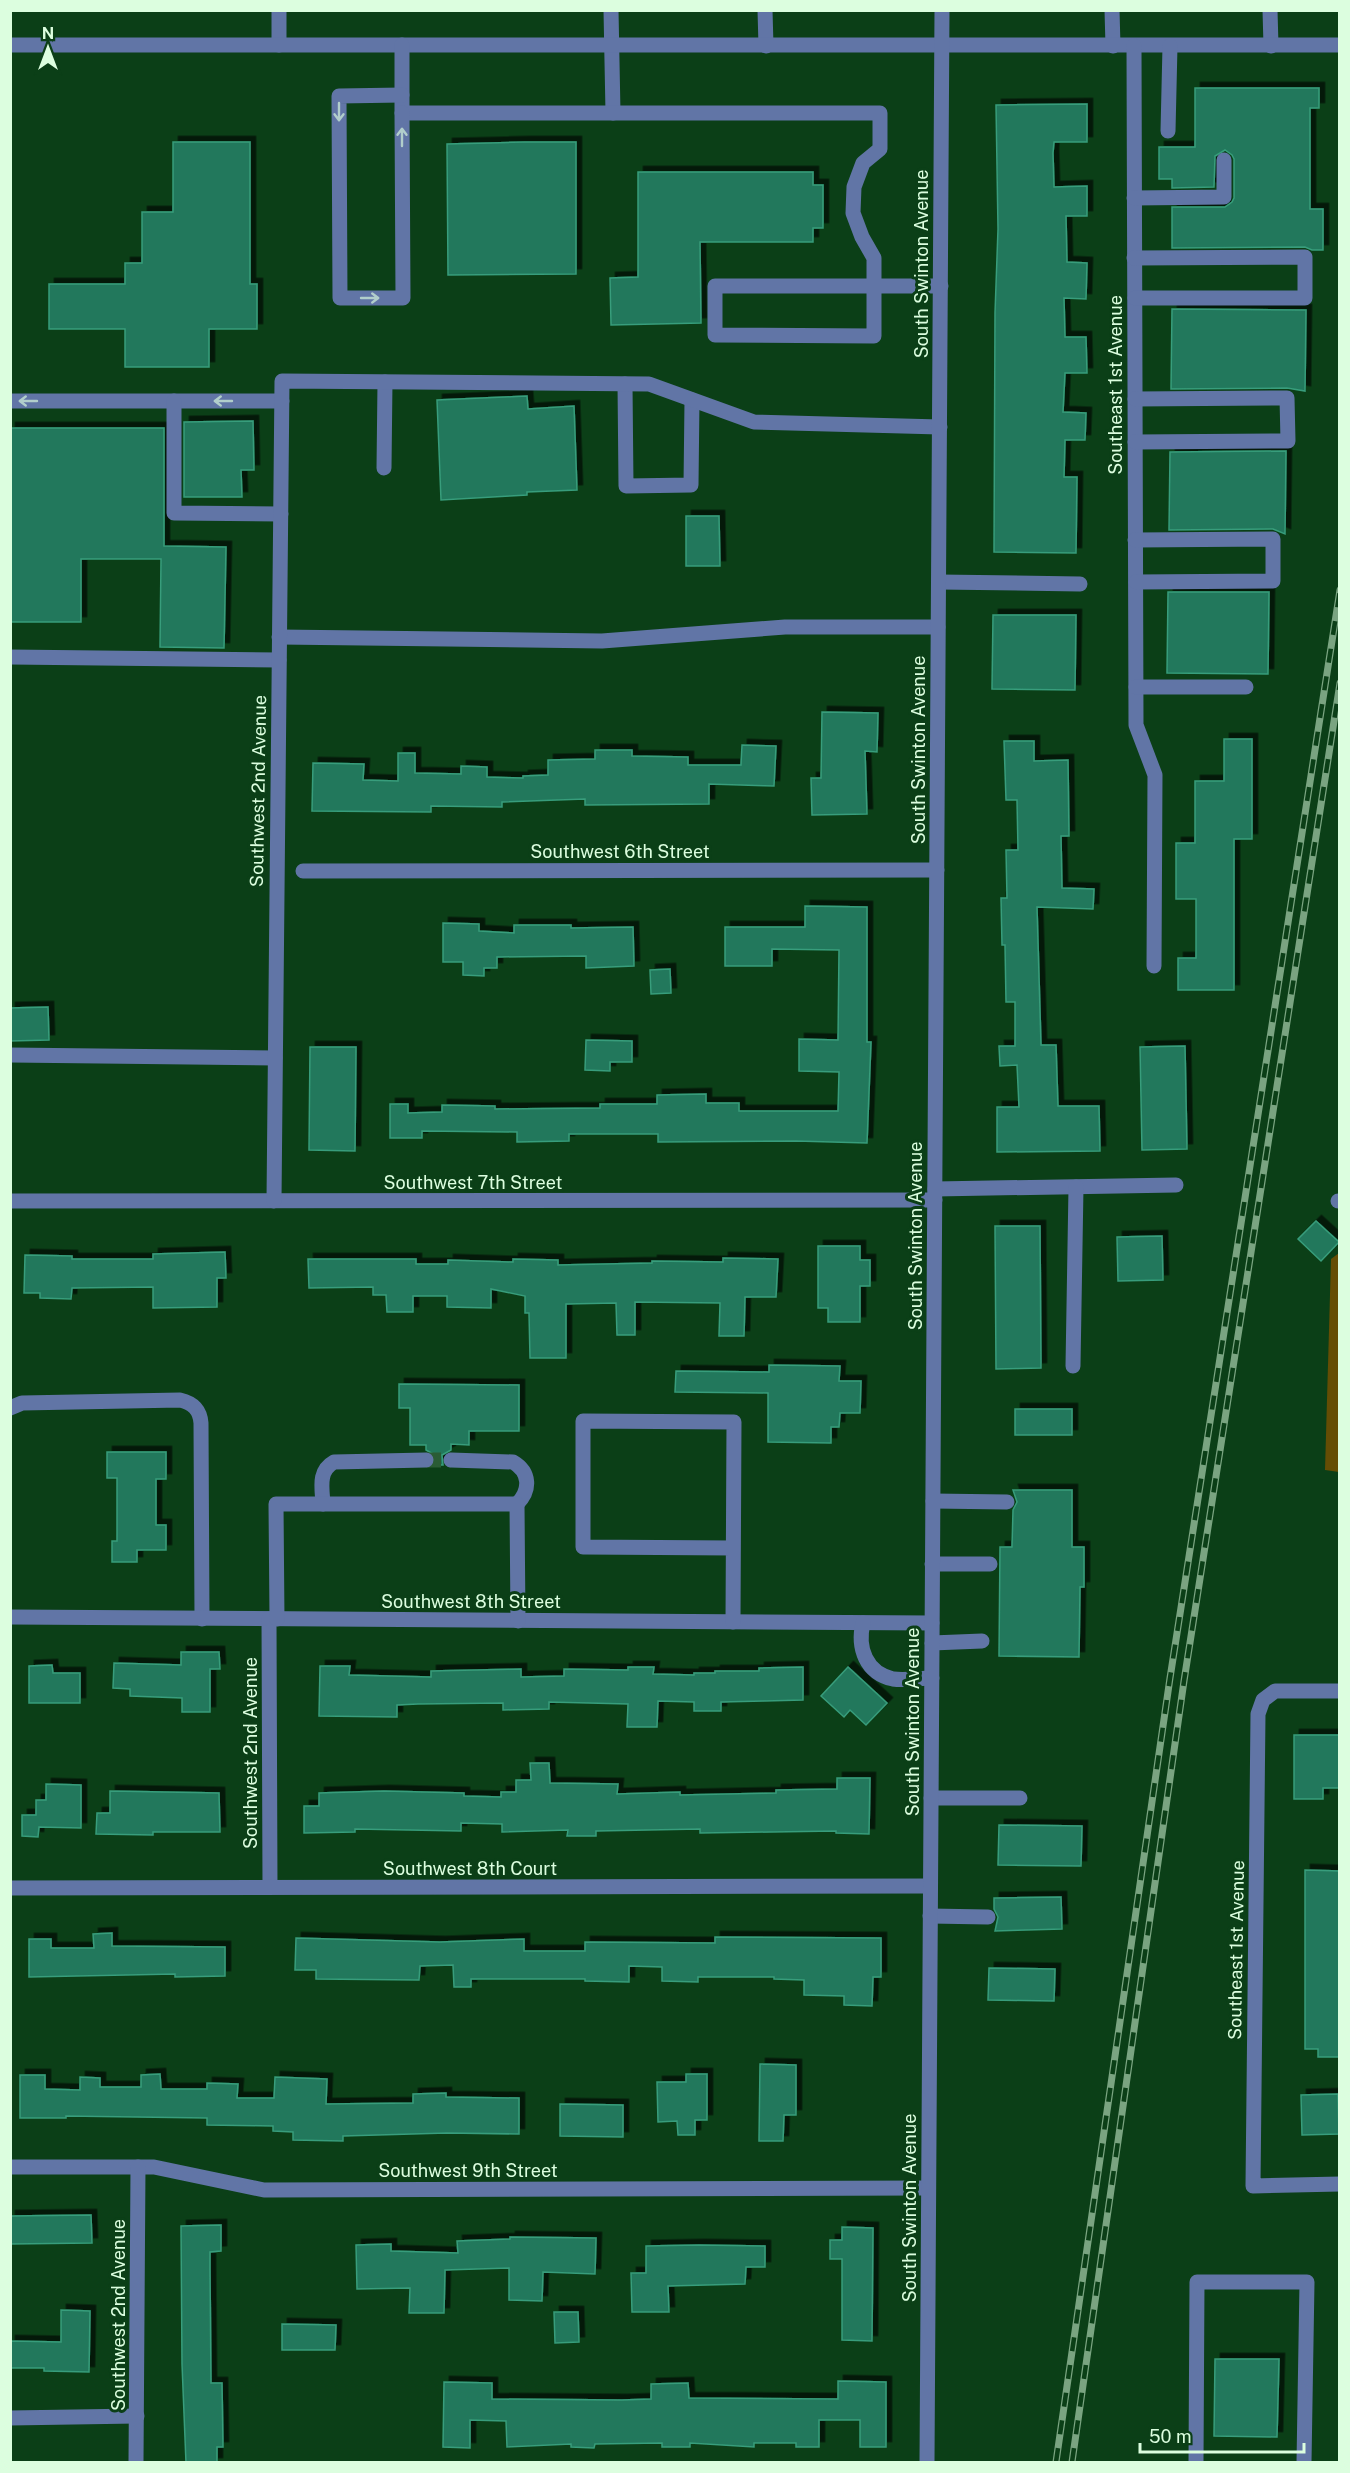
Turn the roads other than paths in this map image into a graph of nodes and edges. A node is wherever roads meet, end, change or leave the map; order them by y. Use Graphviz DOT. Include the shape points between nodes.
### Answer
graph roads {
  1 [pos="279,10"];
  2 [pos="611,10"];
  3 [pos="765,10"];
  4 [pos="942,10"];
  5 [pos="1112,10"];
  6 [pos="1270,10"];
  7 [pos="10,45"];
  8 [pos="279,45"];
  9 [pos="402,45"];
  10 [pos="1340,45"];
  11 [pos="611,46"];
  12 [pos="766,46"];
  13 [pos="942,46"];
  14 [pos="1113,46"];
  15 [pos="1134,46"];
  16 [pos="1170,46"];
  17 [pos="1271,46"];
  18 [pos="402,95"];
  19 [pos="402,113"];
  20 [pos="613,113"];
  21 [pos="1168,131"];
  22 [pos="1224,160"];
  23 [pos="1134,198"];
  24 [pos="1134,258"];
  25 [pos="874,286"];
  26 [pos="941,286"];
  27 [pos="1135,298"];
  28 [pos="385,382"];
  29 [pos="625,384"];
  30 [pos="1135,399"];
  31 [pos="692,400"];
  32 [pos="10,401"];
  33 [pos="174,401"];
  34 [pos="282,401"];
  35 [pos="940,427"];
  36 [pos="1135,442"];
  37 [pos="384,468"];
  38 [pos="281,514"];
  39 [pos="1135,540"];
  40 [pos="939,582"];
  41 [pos="1136,582"];
  42 [pos="1080,584"];
  43 [pos="938,627"];
  44 [pos="279,638"];
  45 [pos="10,657"];
  46 [pos="279,660"];
  47 [pos="1136,687"];
  48 [pos="1246,687"];
  49 [pos="937,870"];
  50 [pos="303,872"];
  51 [pos="1154,966"];
  52 [pos="10,1054"];
  53 [pos="275,1058"];
  54 [pos="1176,1185"];
  55 [pos="1076,1187"];
  56 [pos="935,1195"];
  57 [pos="10,1202"];
  58 [pos="274,1202"];
  59 [pos="1073,1366"];
  60 [pos="10,1408"];
  61 [pos="426,1460"];
  62 [pos="451,1460"];
  63 [pos="933,1501"];
  64 [pos="1007,1502"];
  65 [pos="322,1504"];
  66 [pos="517,1504"];
  67 [pos="733,1548"];
  68 [pos="932,1564"];
  69 [pos="990,1564"];
  70 [pos="10,1617"];
  71 [pos="202,1619"];
  72 [pos="273,1619"];
  73 [pos="519,1621"];
  74 [pos="733,1622"];
  75 [pos="863,1623"];
  76 [pos="932,1623"];
  77 [pos="982,1641"];
  78 [pos="932,1643"];
  79 [pos="932,1678"];
  80 [pos="1340,1691"];
  81 [pos="931,1798"];
  82 [pos="1020,1798"];
  83 [pos="930,1886"];
  84 [pos="270,1887"];
  85 [pos="10,1888"];
  86 [pos="930,1916"];
  87 [pos="988,1917"];
  88 [pos="10,2167"];
  89 [pos="138,2167"];
  90 [pos="1340,2184"];
  91 [pos="928,2188"];
  92 [pos="137,2416"];
  93 [pos="10,2418"];
  94 [pos="136,2463"];
  95 [pos="927,2463"];
  96 [pos="1196,2463"];
  97 [pos="1304,2463"];
  1 -- 8 [label="street"];
  2 -- 11 [label="street"];
  3 -- 12 [label="street"];
  4 -- 13 [label="street, South Swinton Avenue"];
  5 -- 14 [label="street"];
  6 -- 17 [label="street"];
  7 -- 8 [label="street"];
  8 -- 9 [label="street"];
  9 -- 11 [label="street"];
  9 -- 18 [label="street"];
  10 -- 17 [label="street"];
  11 -- 12 [label="street"];
  11 -- 20 [label="street"];
  12 -- 13 [label="street"];
  13 -- 14 [label="street"];
  13 -- 26 [label="street, South Swinton Avenue"];
  14 -- 15 [label="street"];
  15 -- 16 [label="street"];
  15 -- 23 [label="street, Southeast 1st Avenue"];
  16 -- 17 [label="street"];
  16 -- 21 [label="street"];
  18 -- 19 [label="street"];
  18 -- 19 [label="street, one-way" via="339,96 340,298 403,298"];
  19 -- 20 [label="street"];
  20 -- 25 [label="street" via="880,113 880,149 863,163 854,187 853,213 874,258"];
  22 -- 23 [label="street" via="1224,197"];
  23 -- 24 [label="street, Southeast 1st Avenue"];
  24 -- 27 [label="street, Southeast 1st Avenue"];
  24 -- 27 [label="street" via="1305,257 1305,298"];
  25 -- 25 [label="street" via="715,286 715,335 874,336"];
  25 -- 26 [label="street"];
  26 -- 35 [label="street, South Swinton Avenue"];
  27 -- 30 [label="street, Southeast 1st Avenue"];
  28 -- 29 [label="street"];
  28 -- 34 [label="street, Southwest 2nd Avenue" via="282,381"];
  28 -- 37 [label="street"];
  29 -- 31 [label="street" via="649,384"];
  29 -- 31 [label="street" via="626,486 691,485"];
  30 -- 36 [label="street, Southeast 1st Avenue"];
  30 -- 36 [label="street" via="1287,398 1288,430 1288,441"];
  31 -- 35 [label="street" via="754,422"];
  33 -- 32 [label="street, one-way"];
  34 -- 33 [label="street, one-way"];
  33 -- 38 [label="street" via="174,513"];
  34 -- 38 [label="street, Southwest 2nd Avenue"];
  35 -- 40 [label="street, South Swinton Avenue"];
  36 -- 39 [label="street, Southeast 1st Avenue"];
  38 -- 44 [label="street, Southwest 2nd Avenue"];
  39 -- 41 [label="street, Southeast 1st Avenue"];
  39 -- 41 [label="street" via="1273,539 1273,581"];
  40 -- 42 [label="street"];
  40 -- 43 [label="street, South Swinton Avenue"];
  41 -- 47 [label="street, Southeast 1st Avenue"];
  43 -- 44 [label="street" via="785,627 602,641"];
  43 -- 49 [label="street, South Swinton Avenue"];
  44 -- 46 [label="street, Southwest 2nd Avenue"];
  45 -- 46 [label="street"];
  46 -- 53 [label="street, Southwest 2nd Avenue"];
  47 -- 48 [label="street"];
  47 -- 51 [label="street, Southeast 1st Avenue" via="1136,725 1155,775"];
  49 -- 50 [label="street, Southwest 6th Street"];
  49 -- 56 [label="street, South Swinton Avenue"];
  52 -- 53 [label="street"];
  53 -- 58 [label="street, Southwest 2nd Avenue"];
  54 -- 55 [label="street, Southwest 7th Street"];
  55 -- 56 [label="street, Southwest 7th Street"];
  55 -- 59 [label="street"];
  56 -- 58 [label="street, Southwest 7th Street"];
  56 -- 63 [label="street, South Swinton Avenue"];
  57 -- 58 [label="street, Southwest 7th Street"];
  60 -- 71 [label="street" via="22,1403 180,1400 198,1410"];
  61 -- 65 [label="street" via="334,1462 322,1476"];
  62 -- 66 [label="street" via="513,1462 519,1466 528,1485"];
  63 -- 64 [label="street"];
  63 -- 68 [label="street, South Swinton Avenue"];
  65 -- 66 [label="street"];
  65 -- 72 [label="street, Southwest 2nd Avenue" via="276,1504"];
  66 -- 73 [label="street"];
  67 -- 67 [label="street" via="734,1422 583,1421 583,1547"];
  67 -- 74 [label="street"];
  68 -- 69 [label="street"];
  68 -- 76 [label="street, South Swinton Avenue"];
  70 -- 71 [label="street, Southwest 8th Street"];
  71 -- 72 [label="street, Southwest 8th Street"];
  72 -- 73 [label="street, Southwest 8th Street"];
  72 -- 84 [label="street, Southwest 2nd Avenue"];
  73 -- 74 [label="street, Southwest 8th Street"];
  74 -- 75 [label="street, Southwest 8th Street"];
  75 -- 76 [label="street, Southwest 8th Street"];
  75 -- 79 [label="street" via="861,1647 873,1668 894,1679"];
  76 -- 78 [label="street, South Swinton Avenue"];
  77 -- 78 [label="street"];
  78 -- 79 [label="street, South Swinton Avenue"];
  79 -- 81 [label="street, South Swinton Avenue"];
  80 -- 90 [label="street, Southeast 1st Avenue" via="1275,1691 1263,1700 1258,1714 1253,2186"];
  81 -- 82 [label="street"];
  81 -- 83 [label="street, South Swinton Avenue"];
  83 -- 84 [label="street, Southwest 8th Court"];
  83 -- 86 [label="street, South Swinton Avenue"];
  84 -- 85 [label="street, Southwest 8th Court"];
  86 -- 87 [label="street"];
  86 -- 91 [label="street, South Swinton Avenue"];
  88 -- 89 [label="street, Southwest 9th Street"];
  89 -- 91 [label="street, Southwest 9th Street" via="264,2190"];
  89 -- 92 [label="street, Southwest 2nd Avenue"];
  91 -- 95 [label="street, South Swinton Avenue"];
  92 -- 93 [label="street"];
  92 -- 94 [label="street, Southwest 2nd Avenue"];
  96 -- 97 [label="street" via="1197,2282 1306,2282"];
}
